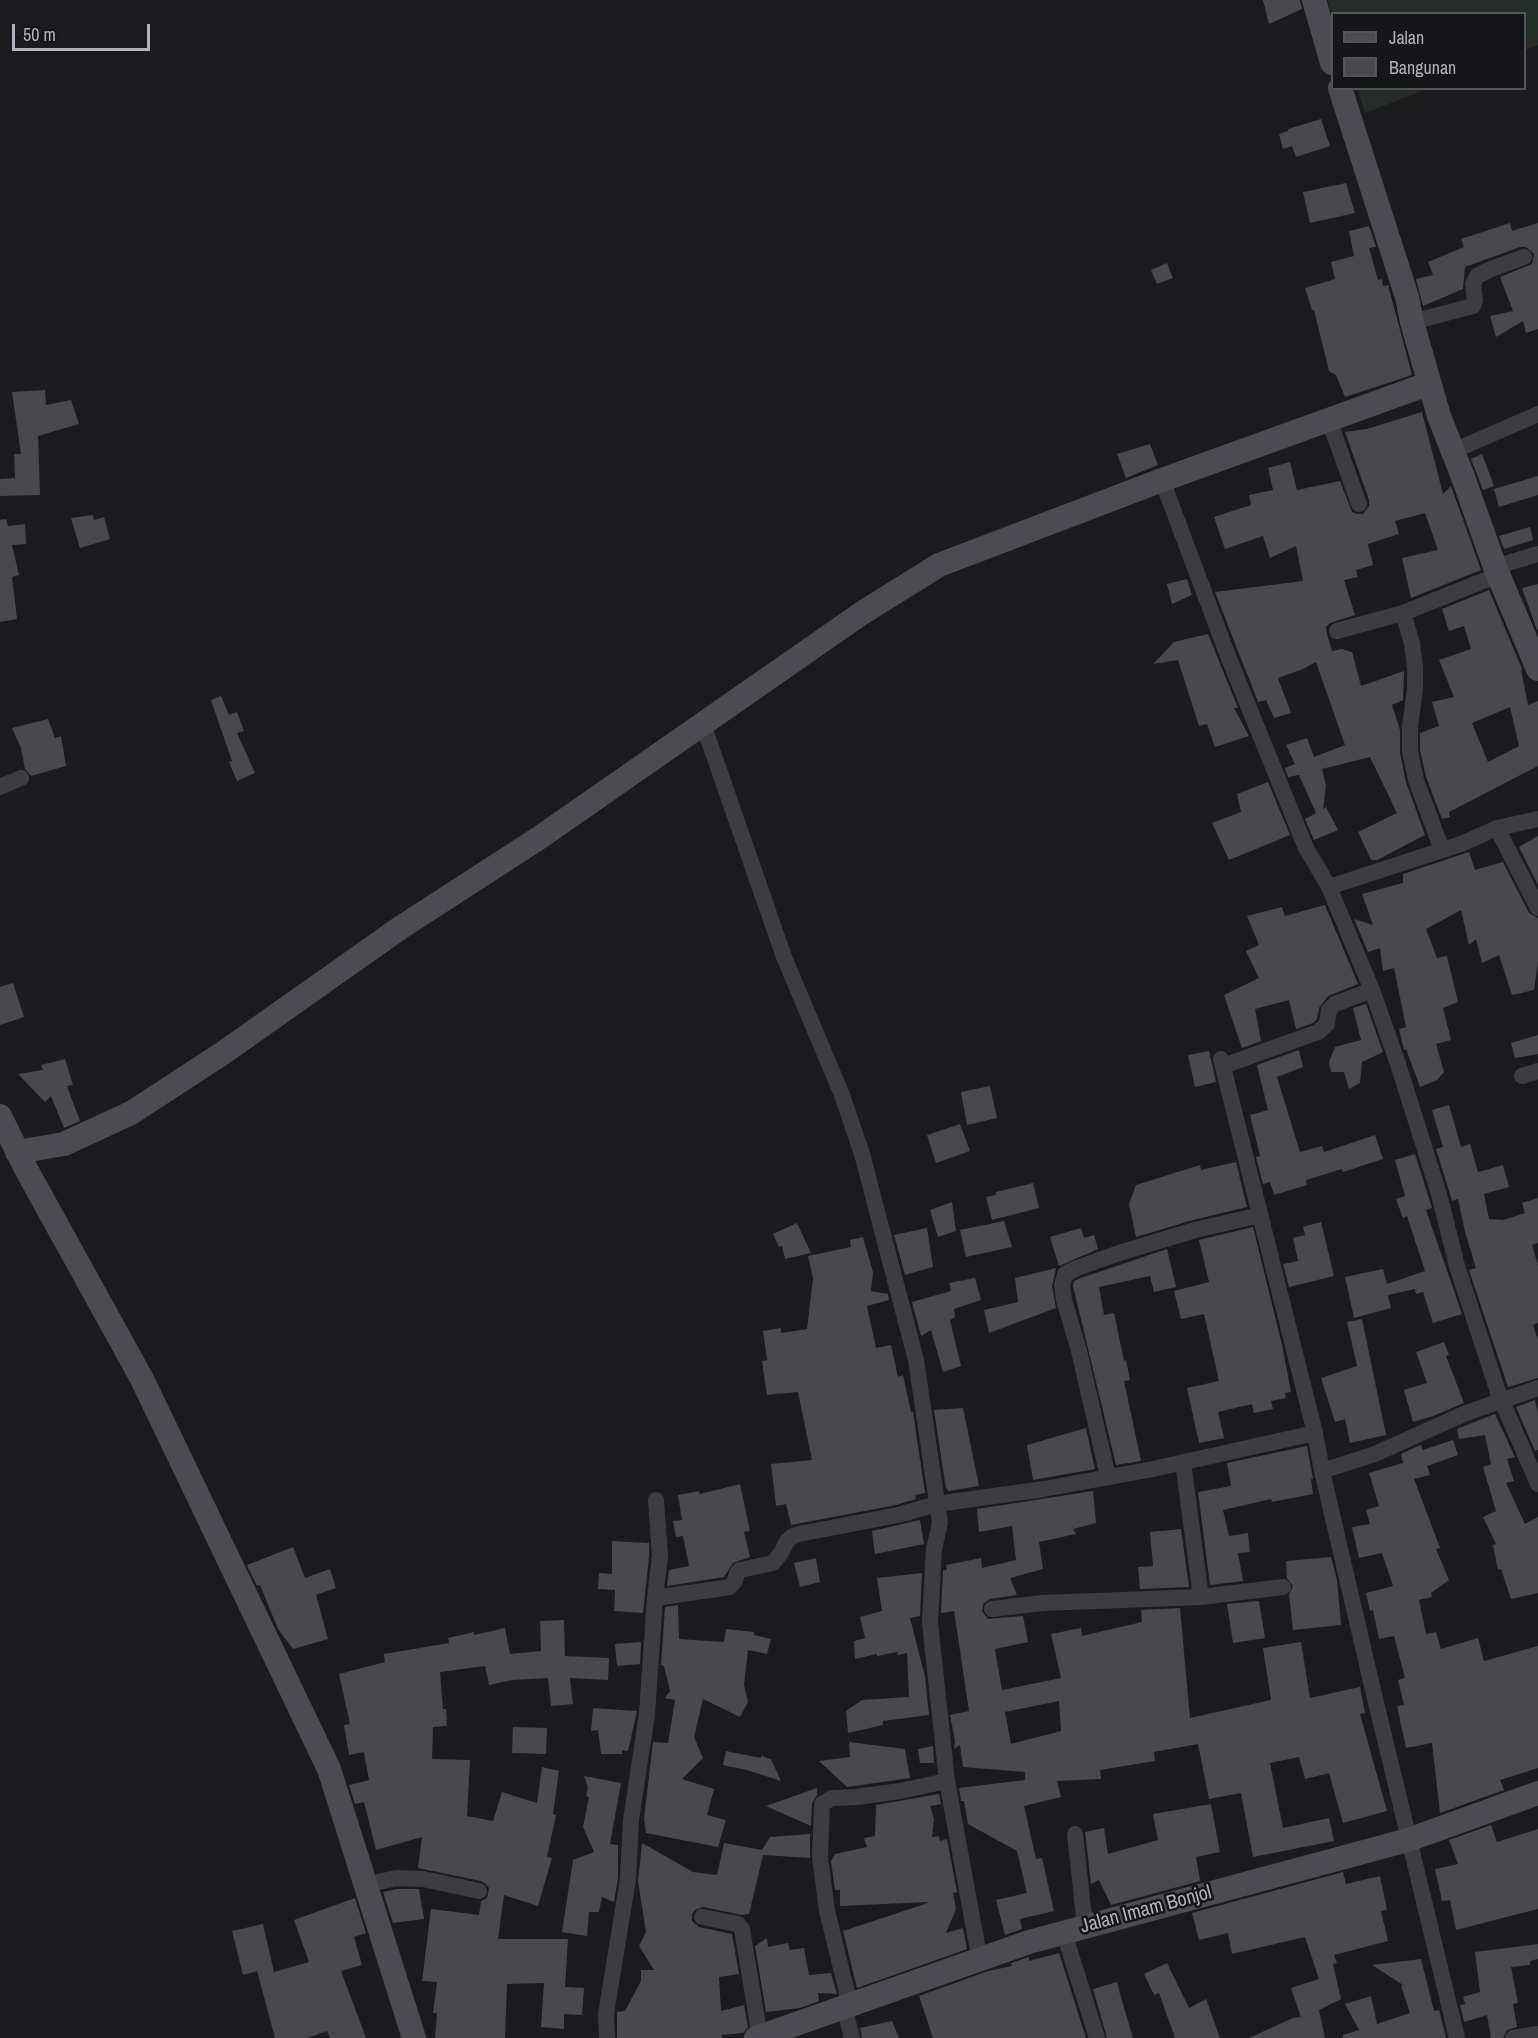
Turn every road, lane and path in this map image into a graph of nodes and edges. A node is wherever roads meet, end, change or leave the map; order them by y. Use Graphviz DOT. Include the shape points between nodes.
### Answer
graph roads {
  1 [pos="1314,0"];
  2 [pos="1331,60"];
  3 [pos="1341,90"];
  4 [pos="1524,257"];
  5 [pos="1414,327"];
  6 [pos="1426,375"];
  7 [pos="1538,414"];
  8 [pos="1329,420"];
  9 [pos="1453,451"];
  10 [pos="1162,480"];
  11 [pos="1359,504"];
  12 [pos="1538,554"];
  13 [pos="1496,571"];
  14 [pos="1402,613"];
  15 [pos="1336,631"];
  16 [pos="1538,669"];
  17 [pos="703,724"];
  18 [pos="21,778"];
  19 [pos="0,787"];
  20 [pos="1538,819"];
  21 [pos="1497,828"];
  22 [pos="1442,850"];
  23 [pos="1329,887"];
  24 [pos="1538,908"];
  25 [pos="1372,990"];
  26 [pos="1538,1071"];
  27 [pos="1522,1077"];
  28 [pos="9,1136"];
  29 [pos="1260,1215"];
  30 [pos="1538,1388"];
  31 [pos="1502,1401"];
  32 [pos="1315,1433"];
  33 [pos="1183,1462"];
  34 [pos="1322,1471"];
  35 [pos="1108,1477"];
  36 [pos="1538,1484"];
  37 [pos="656,1500"];
  38 [pos="937,1504"];
  39 [pos="1283,1587"];
  40 [pos="1201,1597"];
  41 [pos="655,1598"];
  42 [pos="992,1610"];
  43 [pos="947,1781"];
  44 [pos="1538,1792"];
  45 [pos="1075,1834"];
  46 [pos="1408,1840"];
  47 [pos="366,1886"];
  48 [pos="479,1891"];
  49 [pos="702,1917"];
  50 [pos="1074,1930"];
  51 [pos="980,1960"];
  52 [pos="847,2006"];
  53 [pos="1538,2034"];
  54 [pos="768,2036"];
  55 [pos="414,2038"];
  56 [pos="607,2038"];
  57 [pos="852,2038"];
  58 [pos="1097,2038"];
  59 [pos="1457,2038"];
  60 [pos="1513,2038"];
  1 -- 2 [label="street"];
  3 -- 5 [label="street"];
  4 -- 5 [label="street" via="1477,276 1473,306"];
  5 -- 6 [label="street"];
  6 -- 8 [label="street"];
  6 -- 9 [label="street"];
  7 -- 9 [label="street"];
  8 -- 10 [label="street"];
  8 -- 11 [label="street"];
  9 -- 13 [label="street"];
  10 -- 17 [label="street" via="939,565 862,613"];
  10 -- 23 [label="street" via="1306,848"];
  12 -- 13 [label="street"];
  13 -- 14 [label="street"];
  13 -- 16 [label="street"];
  14 -- 15 [label="street"];
  14 -- 22 [label="street" via="1415,667 1410,751 1416,780"];
  17 -- 28 [label="street" via="131,1113 64,1144"];
  17 -- 38 [label="street" via="784,957 842,1095 862,1154 916,1360"];
  18 -- 19 [label="street"];
  20 -- 21 [label="street"];
  21 -- 22 [label="street"];
  21 -- 24 [label="street"];
  22 -- 23 [label="street"];
  23 -- 25 [label="street"];
  25 -- 29 [label="street" via="1335,1004 1329,1010 1327,1024 1318,1032 1222,1062"];
  25 -- 31 [label="street"];
  26 -- 27 [label="street"];
  28 -- 47 [label="street" via="142,1379 324,1758"];
  29 -- 32 [label="street"];
  29 -- 35 [label="street" via="1195,1230 1065,1274 1064,1300"];
  30 -- 31 [label="street"];
  31 -- 34 [label="street" via="1375,1454"];
  31 -- 36 [label="street"];
  32 -- 33 [label="street"];
  32 -- 34 [label="street"];
  33 -- 35 [label="street"];
  33 -- 40 [label="street"];
  34 -- 46 [label="street"];
  35 -- 38 [label="street"];
  37 -- 41 [label="street" via="660,1556"];
  38 -- 41 [label="street" via="793,1536 773,1563 740,1570 730,1587"];
  38 -- 43 [label="street" via="940,1523 934,1549 930,1623"];
  39 -- 40 [label="street"];
  40 -- 42 [label="street" via="1042,1603"];
  41 -- 56 [label="street" via="646,1714 631,1820 628,1879 606,2014"];
  43 -- 51 [label="street"];
  43 -- 52 [label="street" via="900,1791 832,1798 822,1804 820,1857 825,1900"];
  44 -- 46 [label="street, Jalan Imam Bonjol"];
  45 -- 50 [label="street"];
  46 -- 50 [label="street, Jalan Imam Bonjol"];
  46 -- 59 [label="street"];
  47 -- 48 [label="street" via="396,1878 423,1879"];
  47 -- 55 [label="street"];
  49 -- 54 [label="street" via="738,1924 742,1929 748,1975"];
  50 -- 51 [label="street, Jalan Imam Bonjol"];
  50 -- 58 [label="street"];
  51 -- 52 [label="street, Jalan Imam Bonjol"];
  52 -- 54 [label="street, Jalan Imam Bonjol"];
  52 -- 57 [label="street"];
  53 -- 60 [label="street"];
}
